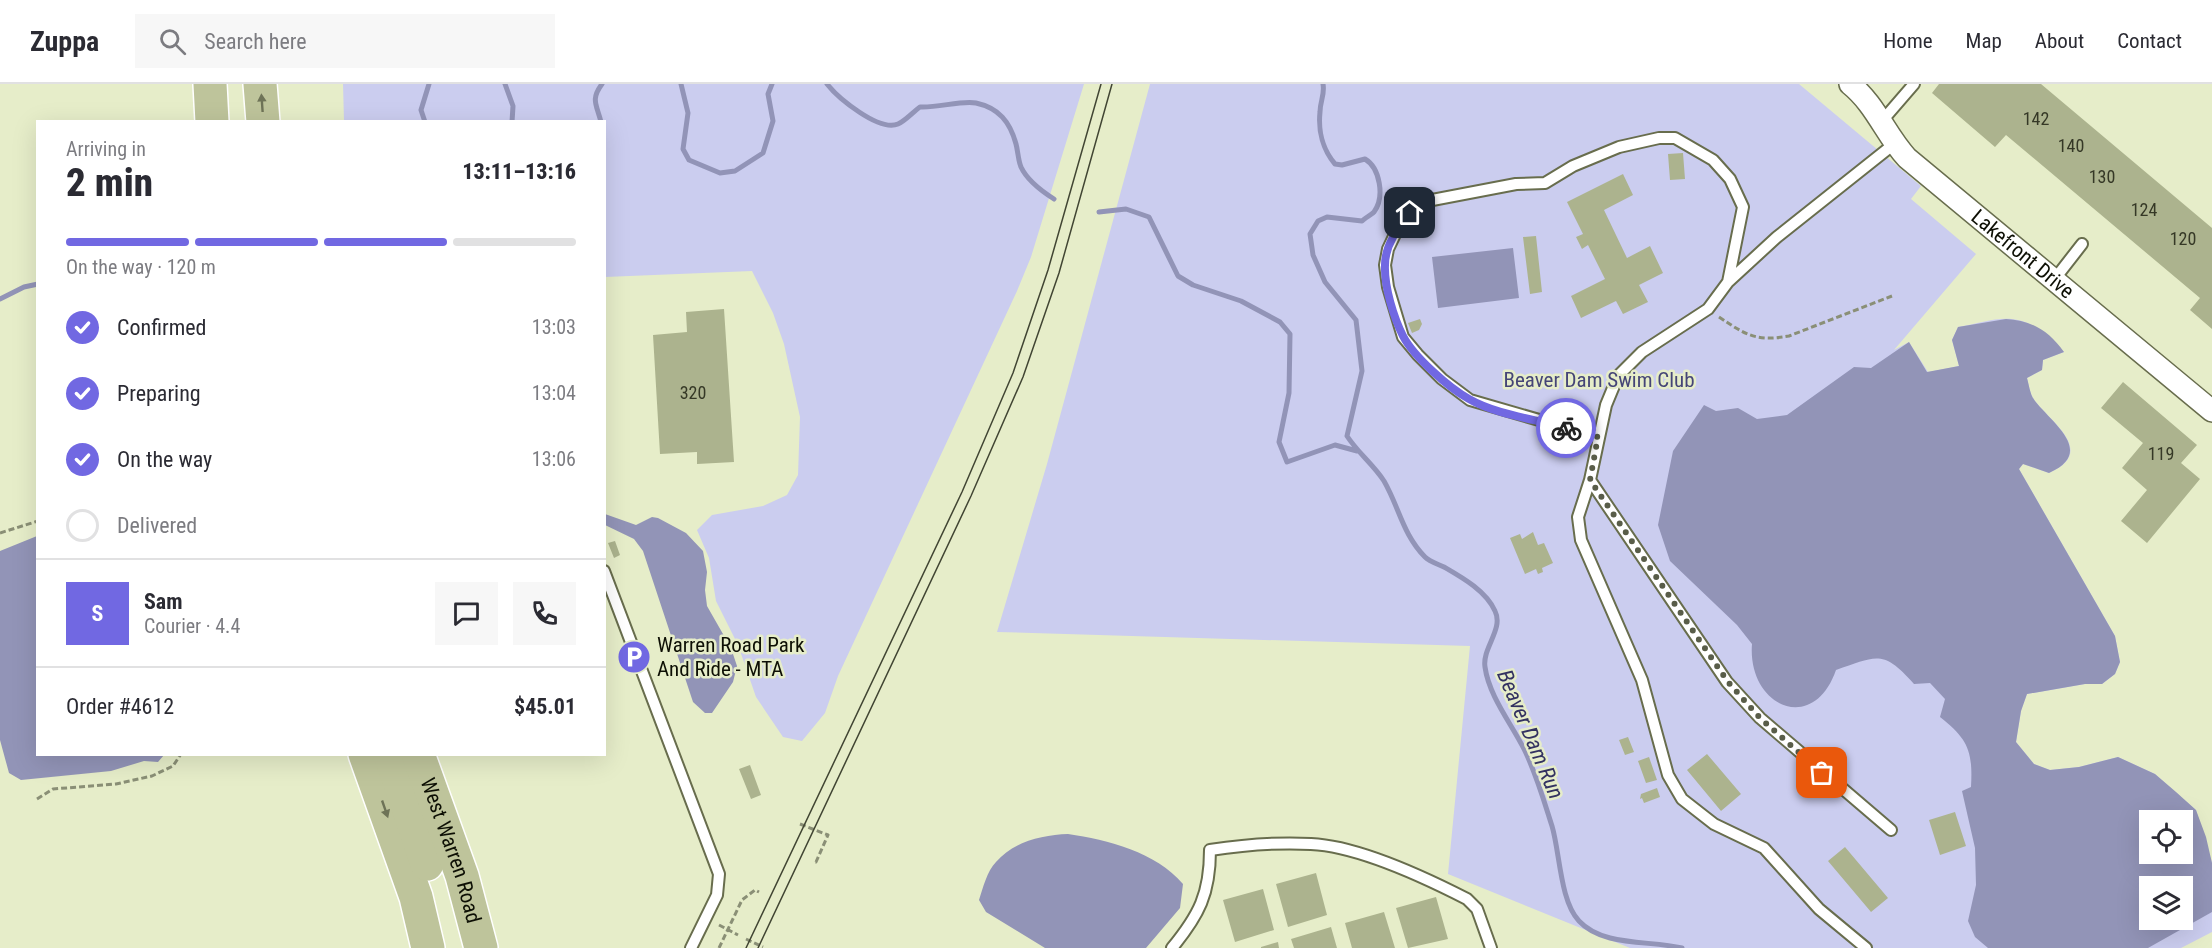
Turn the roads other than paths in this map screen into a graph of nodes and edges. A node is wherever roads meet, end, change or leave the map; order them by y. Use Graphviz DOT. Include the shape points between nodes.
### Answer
graph roads {
  1 [pos="210,84"];
  2 [pos="260,84"];
  3 [pos="1850,84"];
  4 [pos="1914,84"];
  5 [pos="212,120"];
  6 [pos="263,120"];
  7 [pos="1882,122"];
  8 [pos="1894,144"];
  9 [pos="2082,244"];
  10 [pos="2054,280"];
  11 [pos="1728,282"];
  12 [pos="2212,411"];
  13 [pos="1598,437"];
  14 [pos="1590,480"];
  15 [pos="606,576"];
  16 [pos="366,756"];
  17 [pos="391,756"];
  18 [pos="419,756"];
  19 [pos="1890,830"];
  20 [pos="428,948"];
  21 [pos="439,948"];
  22 [pos="481,948"];
  23 [pos="692,948"];
  24 [pos="1172,948"];
  25 [pos="1491,948"];
  26 [pos="1866,948"];
  1 -- 5 [label="main road"];
  6 -- 2 [label="main road, one-way"];
  3 -- 7 [label="street, Lakefront Drive"];
  4 -- 7 [label="lane"];
  7 -- 8 [label="street, Lakefront Drive"];
  8 -- 10 [label="street, Lakefront Drive"];
  8 -- 11 [label="lane" via="1777,237"];
  9 -- 10 [label="lane"];
  10 -- 12 [label="street, Lakefront Drive"];
  11 -- 13 [label="lane" via="1708,309 1642,352 1618,376"];
  11 -- 13 [label="lane" via="1743,207 1739,196 1713,160 1675,138 1619,147 1573,166 1545,183 1458,193 1427,201 1410,213 1398,228 1385,265 1404,337 1418,355 1470,400"];
  13 -- 14 [label="lane"];
  14 -- 19 [label="lane" via="1728,682 1760,718"];
  14 -- 26 [label="lane" via="1578,517 1581,540 1642,680 1668,775 1683,799 1714,824 1764,848 1820,909"];
  15 -- 23 [label="lane" via="718,874 717,895"];
  16 -- 20 [label="main road, one-way" via="416,897"];
  17 -- 21 [label="main road" via="437,898"];
  18 -- 22 [label="main road, West Warren Road" via="462,876"];
  24 -- 25 [label="lane" via="1204,901 1210,878 1210,850 1246,844 1312,844 1382,863 1467,899 1477,909"];
}
